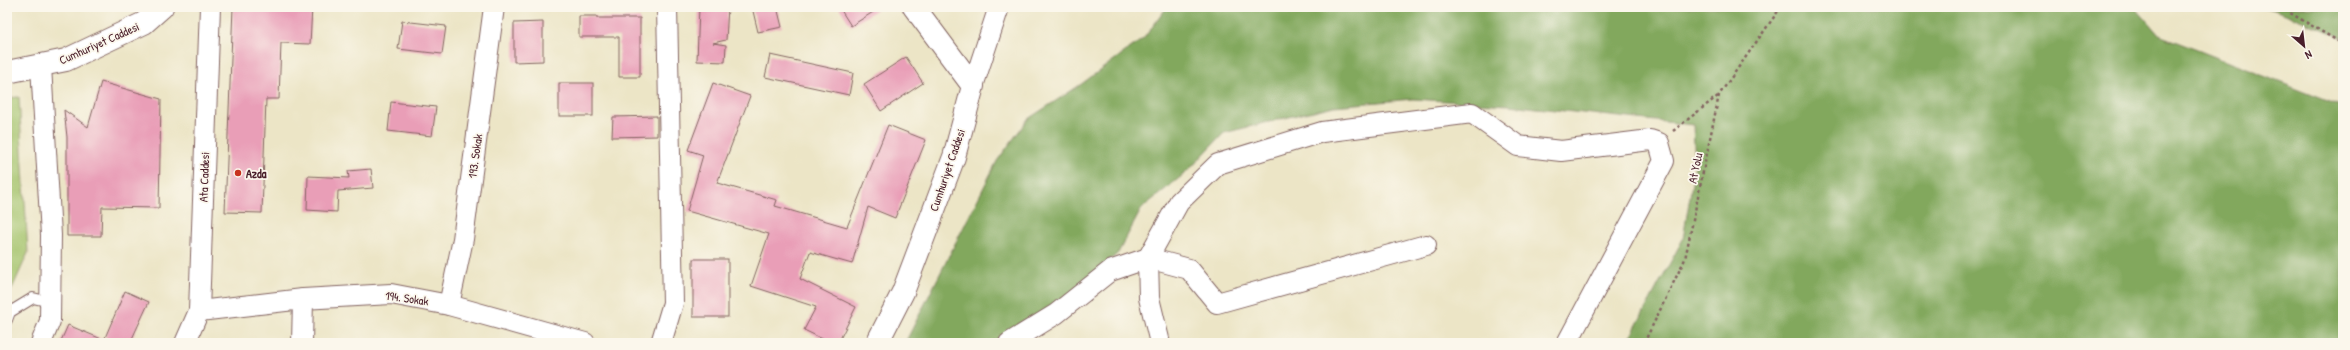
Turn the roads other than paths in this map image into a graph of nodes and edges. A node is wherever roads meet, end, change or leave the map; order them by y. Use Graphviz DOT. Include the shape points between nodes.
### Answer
graph roads {
  1 [pos="162,7"];
  2 [pos="210,7"];
  3 [pos="494,7"];
  4 [pos="667,7"];
  5 [pos="914,7"];
  6 [pos="999,7"];
  7 [pos="41,66"];
  8 [pos="7,72"];
  9 [pos="972,86"];
  10 [pos="1426,245"];
  11 [pos="1148,258"];
  12 [pos="303,299"];
  13 [pos="50,302"];
  14 [pos="448,305"];
  15 [pos="199,311"];
  16 [pos="7,320"];
  17 [pos="41,343"];
  18 [pos="185,343"];
  19 [pos="302,343"];
  20 [pos="586,343"];
  21 [pos="661,343"];
  22 [pos="877,343"];
  23 [pos="1009,343"];
  24 [pos="1160,343"];
  25 [pos="1567,343"];
  1 -- 7 [label="street, Cumhuriyet Caddesi" via="144,23 66,60"];
  2 -- 15 [label="street, Ata Caddesi"];
  3 -- 14 [label="street, 193. Sokak" via="463,239"];
  4 -- 21 [label="street" via="673,303"];
  5 -- 9 [label="street"];
  6 -- 9 [label="street"];
  7 -- 8 [label="street, Cumhuriyet Caddesi"];
  7 -- 13 [label="street" via="51,235"];
  9 -- 22 [label="street, Cumhuriyet Caddesi" via="954,157 903,292"];
  10 -- 11 [label="street" via="1217,304 1189,269"];
  11 -- 23 [label="street" via="1110,271 1056,314"];
  11 -- 24 [label="street" via="1149,298"];
  11 -- 25 [label="street" via="1179,202 1218,164 1322,132 1472,113 1518,146 1561,151 1650,140 1659,143 1664,161"];
  12 -- 14 [label="street, 194. Sokak" via="391,294"];
  12 -- 15 [label="street, 194. Sokak"];
  12 -- 19 [label="street"];
  13 -- 16 [label="lane" via="33,298 10,312"];
  13 -- 17 [label="street" via="50,321"];
  14 -- 20 [label="street, 194. Sokak"];
  15 -- 18 [label="street, Ata Caddesi"];
}
